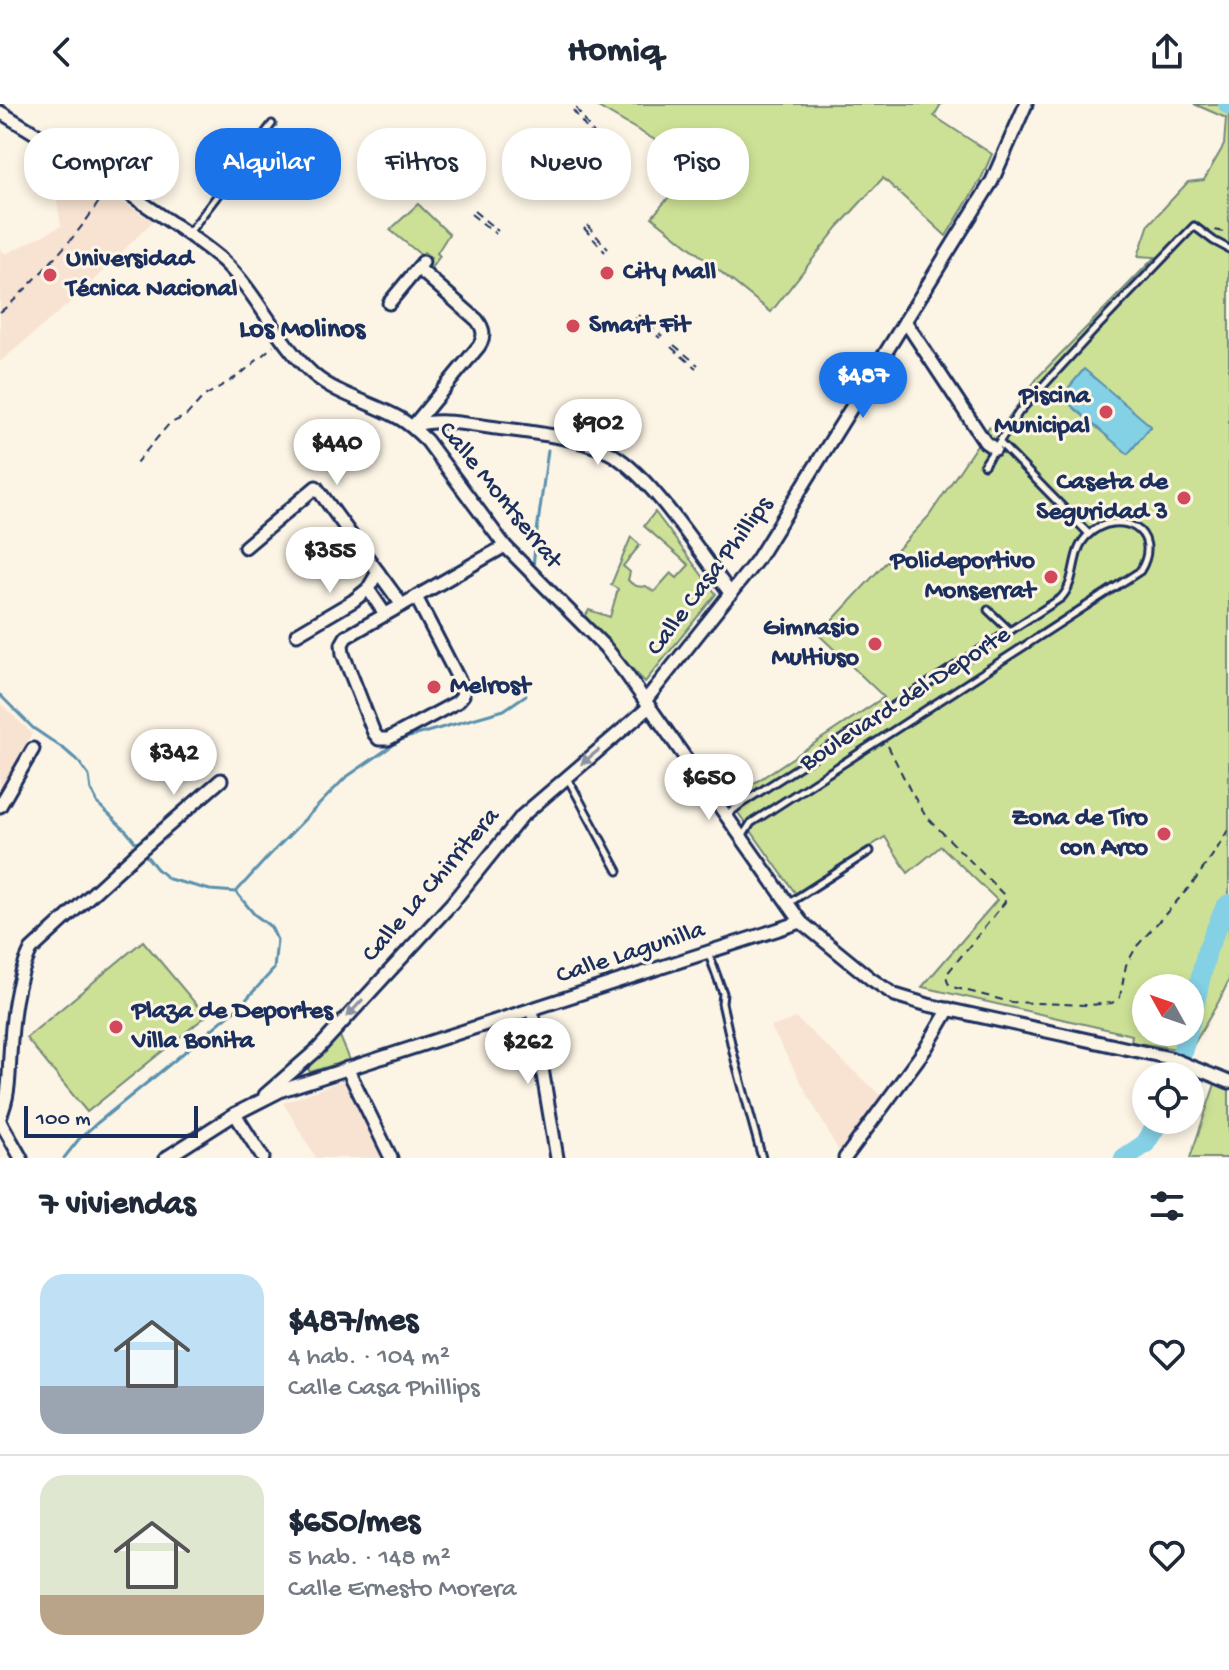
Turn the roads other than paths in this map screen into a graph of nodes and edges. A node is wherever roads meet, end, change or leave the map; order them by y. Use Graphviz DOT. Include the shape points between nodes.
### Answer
graph roads {
  1 [pos="1026,104"];
  2 [pos="0,112"];
  3 [pos="272,124"];
  4 [pos="188,234"];
  5 [pos="1229,249"];
  6 [pos="389,303"];
  7 [pos="905,321"];
  8 [pos="412,426"];
  9 [pos="997,446"];
  10 [pos="984,465"];
  11 [pos="1089,534"];
  12 [pos="505,546"];
  13 [pos="245,547"];
  14 [pos="378,572"];
  15 [pos="368,589"];
  16 [pos="731,594"];
  17 [pos="416,597"];
  18 [pos="402,605"];
  19 [pos="988,610"];
  20 [pos="385,614"];
  21 [pos="1010,631"];
  22 [pos="297,634"];
  23 [pos="647,704"];
  24 [pos="33,749"];
  25 [pos="567,776"];
  26 [pos="221,780"];
  27 [pos="0,806"];
  28 [pos="726,816"];
  29 [pos="741,838"];
  30 [pos="870,851"];
  31 [pos="618,871"];
  32 [pos="789,904"];
  33 [pos="801,922"];
  34 [pos="708,952"];
  35 [pos="532,1009"];
  36 [pos="949,1009"];
  37 [pos="347,1068"];
  38 [pos="1229,1082"];
  39 [pos="256,1103"];
  40 [pos="235,1114"];
  41 [pos="0,1119"];
  42 [pos="21,1158"];
  43 [pos="166,1158"];
  44 [pos="263,1158"];
  45 [pos="391,1158"];
  46 [pos="557,1158"];
  47 [pos="762,1158"];
  48 [pos="845,1158"];
  1 -- 7 [label="street, Calle Casa Phillips" via="992,181"];
  2 -- 4 [label="street, Calle Montserrat"];
  3 -- 4 [label="lane"];
  4 -- 8 [label="street, Calle Montserrat" via="222,260 301,362 326,384"];
  5 -- 9 [label="lane" via="1194,226 1019,412"];
  6 -- 8 [label="street" via="421,265 483,331 479,346"];
  7 -- 9 [label="street" via="985,442"];
  7 -- 16 [label="street, Calle Casa Phillips" via="774,534"];
  8 -- 12 [label="street, Calle Montserrat"];
  8 -- 16 [label="street" via="436,421 523,431 605,451 655,494"];
  9 -- 10 [label="lane"];
  9 -- 11 [label="lane"];
  11 -- 21 [label="lane, Boulevard del Deporte" via="1079,547 1068,591"];
  11 -- 29 [label="lane, Boulevard del Deporte" via="1125,522 1146,542 1146,561 1127,580 751,823"];
  12 -- 17 [label="street"];
  12 -- 23 [label="street, Calle Montserrat" via="605,647"];
  13 -- 14 [label="street" via="316,487"];
  14 -- 15 [label="street"];
  14 -- 18 [label="street"];
  15 -- 20 [label="street"];
  15 -- 22 [label="street"];
  16 -- 23 [label="street, Calle Casa Phillips"];
  17 -- 18 [label="street"];
  17 -- 20 [label="street" via="463,695 388,739 379,739 342,644"];
  18 -- 20 [label="street"];
  19 -- 21 [label="lane"];
  21 -- 28 [label="lane, Boulevard del Deporte"];
  23 -- 25 [label="street, Calle La Chirritera, one-way"];
  23 -- 28 [label="street, Calle Montserrat"];
  24 -- 27 [label="street"];
  25 -- 31 [label="lane"];
  25 -- 39 [label="street, Calle La Chirritera, one-way" via="522,816 452,903 318,1049"];
  26 -- 41 [label="street" via="31,950 15,1008 8,1092"];
  28 -- 29 [label="street, Calle Montserrat"];
  29 -- 32 [label="street, Calle Montserrat"];
  30 -- 32 [label="lane"];
  32 -- 33 [label="street, Calle Montserrat"];
  33 -- 34 [label="street, Calle Lagunilla"];
  33 -- 36 [label="street, Calle Montserrat" via="895,995"];
  34 -- 35 [label="street, Calle Lagunilla"];
  34 -- 47 [label="lane" via="723,993"];
  35 -- 37 [label="street, Calle Lagunilla"];
  35 -- 46 [label="street"];
  36 -- 38 [label="street, Calle Montserrat" via="1170,1058"];
  36 -- 48 [label="street"];
  37 -- 39 [label="street, Calle Lagunilla"];
  37 -- 45 [label="street"];
  39 -- 40 [label="street, Calle Lagunilla"];
  40 -- 43 [label="street, Calle Lagunilla"];
  40 -- 44 [label="street"];
  41 -- 42 [label="street"];
}
